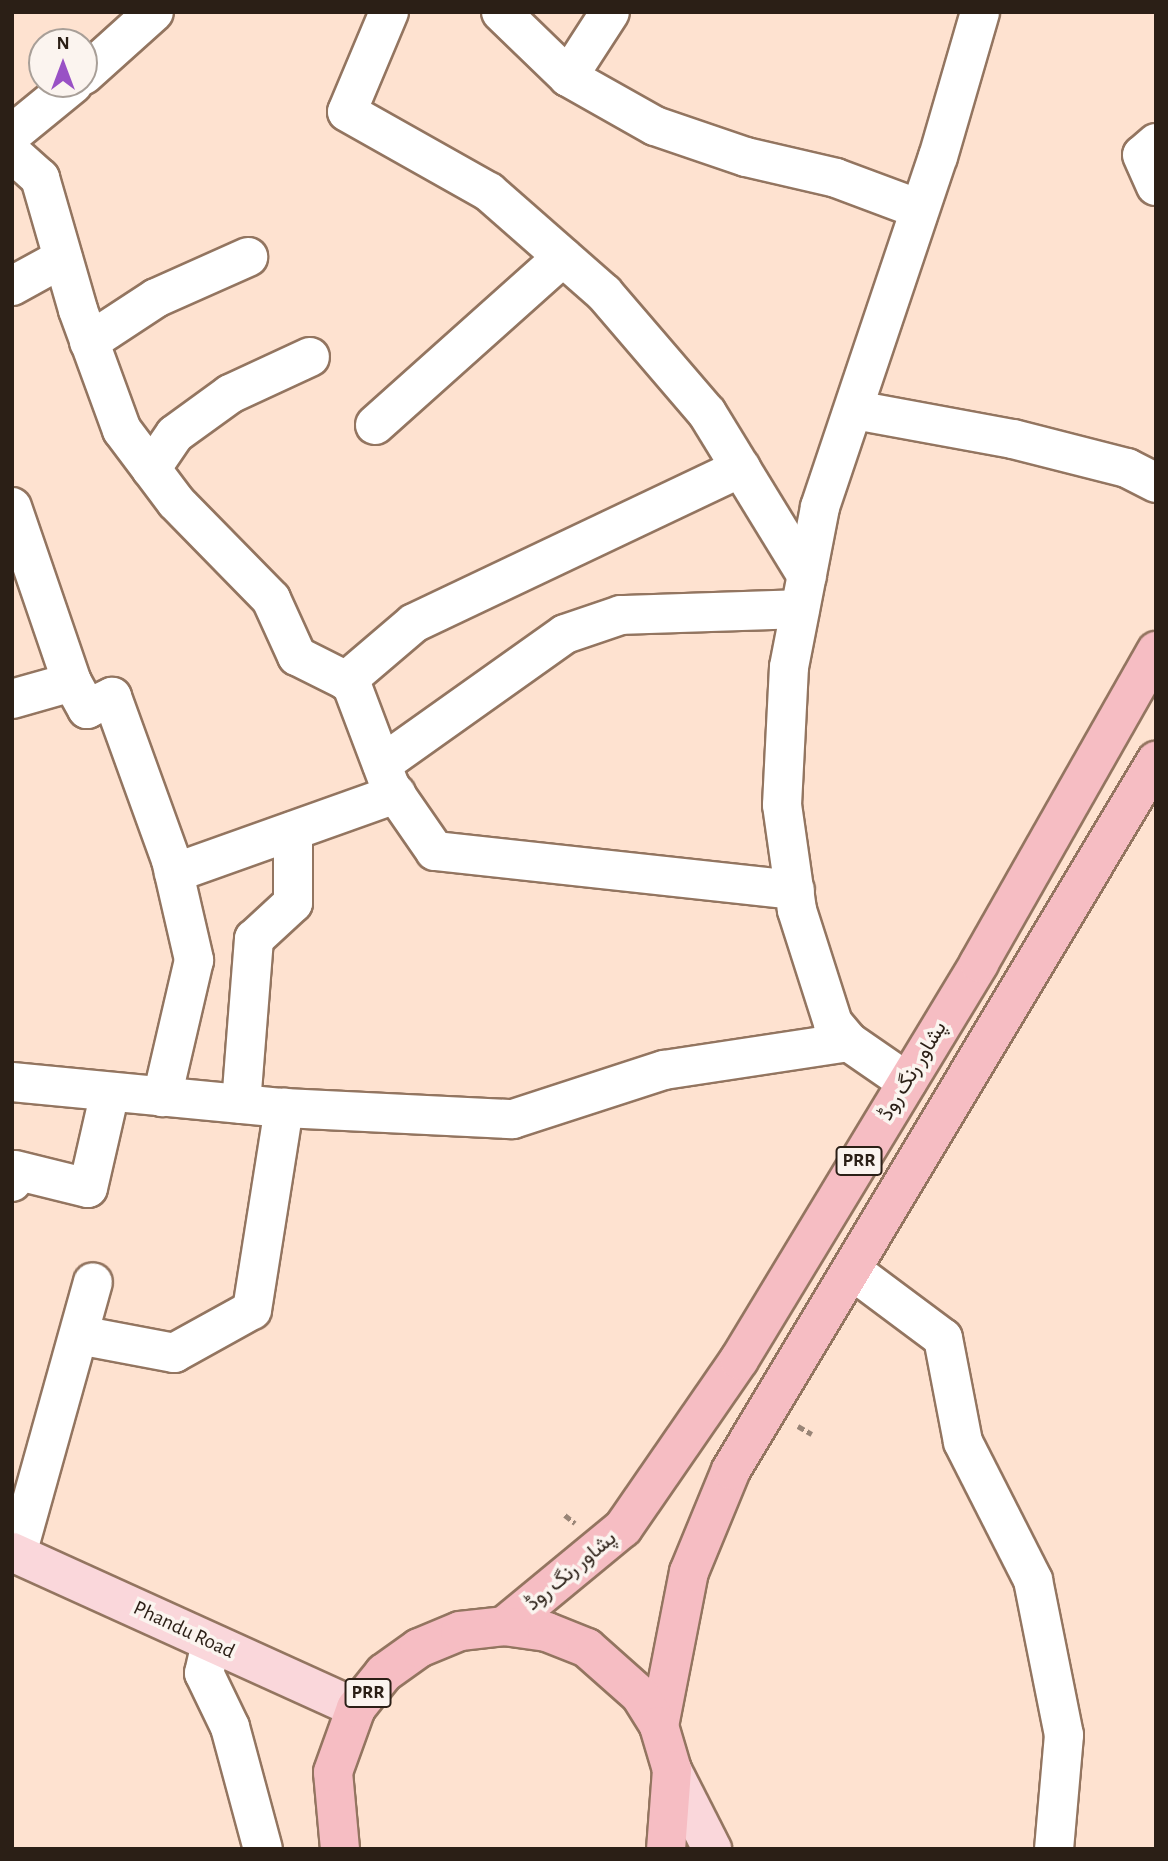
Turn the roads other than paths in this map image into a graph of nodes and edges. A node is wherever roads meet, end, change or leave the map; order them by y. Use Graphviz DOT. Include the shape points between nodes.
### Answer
graph roads {
  1 [pos="154,12"];
  2 [pos="388,12"];
  3 [pos="501,12"];
  4 [pos="610,12"];
  5 [pos="980,12"];
  6 [pos="98,62"];
  7 [pos="568,77"];
  8 [pos="55,98"];
  9 [pos="12,134"];
  10 [pos="1156,143"];
  11 [pos="18,167"];
  12 [pos="1156,186"];
  13 [pos="919,209"];
  14 [pos="248,257"];
  15 [pos="563,257"];
  16 [pos="63,258"];
  17 [pos="12,286"];
  18 [pos="89,342"];
  19 [pos="310,357"];
  20 [pos="855,410"];
  21 [pos="375,425"];
  22 [pos="740,468"];
  23 [pos="151,469"];
  24 [pos="1156,483"];
  25 [pos="12,507"];
  26 [pos="803,593"];
  27 [pos="1156,651"];
  28 [pos="346,681"];
  29 [pos="72,682"];
  30 [pos="12,699"];
  31 [pos="1156,761"];
  32 [pos="389,779"];
  33 [pos="293,831"];
  34 [pos="174,873"];
  35 [pos="794,890"];
  36 [pos="849,1042"];
  37 [pos="12,1082"];
  38 [pos="907,1082"];
  39 [pos="110,1092"];
  40 [pos="162,1097"];
  41 [pos="241,1104"];
  42 [pos="284,1108"];
  43 [pos="12,1182"];
  44 [pos="853,1271"];
  45 [pos="93,1282"];
  46 [pos="79,1335"];
  47 [pos="15,1553"];
  48 [pos="504,1626"];
  49 [pos="211,1643"];
  50 [pos="356,1708"];
  51 [pos="659,1727"];
  52 [pos="672,1770"];
  53 [pos="338,1846"];
  54 [pos="263,1849"];
  55 [pos="666,1849"];
  56 [pos="712,1849"];
  57 [pos="1054,1849"];
  1 -- 6 [label="street"];
  2 -- 15 [label="street" via="347,111 489,192"];
  3 -- 7 [label="street"];
  4 -- 7 [label="street"];
  5 -- 13 [label="street"];
  7 -- 13 [label="street" via="655,126 746,157 836,178"];
  8 -- 9 [label="street"];
  10 -- 12 [label="street" via="1142,155"];
  11 -- 16 [label="street" via="40,178"];
  13 -- 20 [label="street"];
  14 -- 18 [label="street" via="156,298"];
  15 -- 21 [label="street"];
  15 -- 22 [label="street" via="604,293 707,413"];
  16 -- 17 [label="street"];
  16 -- 18 [label="street"];
  18 -- 23 [label="street" via="122,430"];
  19 -- 23 [label="street" via="229,394 175,434"];
  20 -- 24 [label="street" via="1013,439 1127,468"];
  20 -- 26 [label="street" via="820,507"];
  22 -- 26 [label="street"];
  22 -- 28 [label="street" via="414,623"];
  23 -- 28 [label="street" via="271,599 297,656"];
  25 -- 29 [label="street"];
  26 -- 32 [label="street" via="621,615 565,634"];
  26 -- 35 [label="street" via="789,667 782,805"];
  27 -- 38 [label="highway, پشاور رنگ روڈ / PRR"];
  28 -- 32 [label="street"];
  29 -- 30 [label="street"];
  29 -- 34 [label="street" via="87,709 112,697"];
  31 -- 44 [label="highway, PRR"];
  32 -- 33 [label="street"];
  32 -- 35 [label="street" via="435,850"];
  33 -- 34 [label="street"];
  33 -- 41 [label="street" via="293,903 254,939"];
  34 -- 40 [label="street" via="194,960"];
  35 -- 36 [label="street" via="833,1023"];
  36 -- 38 [label="street"];
  36 -- 42 [label="street" via="664,1070 513,1119"];
  37 -- 39 [label="street"];
  38 -- 48 [label="highway, پشاور رنگ روڈ / PRR" via="739,1360 638,1510 591,1559"];
  39 -- 40 [label="street"];
  39 -- 43 [label="street" via="88,1188 15,1170"];
  40 -- 41 [label="street"];
  41 -- 42 [label="street"];
  42 -- 46 [label="street" via="252,1310 174,1353"];
  44 -- 51 [label="highway, PRR" via="747,1441 714,1507 679,1611"];
  44 -- 57 [label="street" via="943,1338 963,1442 1033,1580 1064,1735"];
  45 -- 46 [label="street"];
  46 -- 47 [label="street"];
  47 -- 49 [label="main road, Phandu Road"];
  48 -- 50 [label="highway, PRR" via="460,1631 419,1647 384,1674"];
  48 -- 51 [label="highway, PRR" via="547,1632 587,1648 622,1674"];
  49 -- 50 [label="main road, Phandu Road"];
  49 -- 54 [label="street" via="204,1673 230,1727"];
  50 -- 53 [label="highway, PRR" via="333,1772"];
  51 -- 52 [label="highway, PRR"];
  52 -- 55 [label="highway, PRR"];
  52 -- 56 [label="main road"];
}
